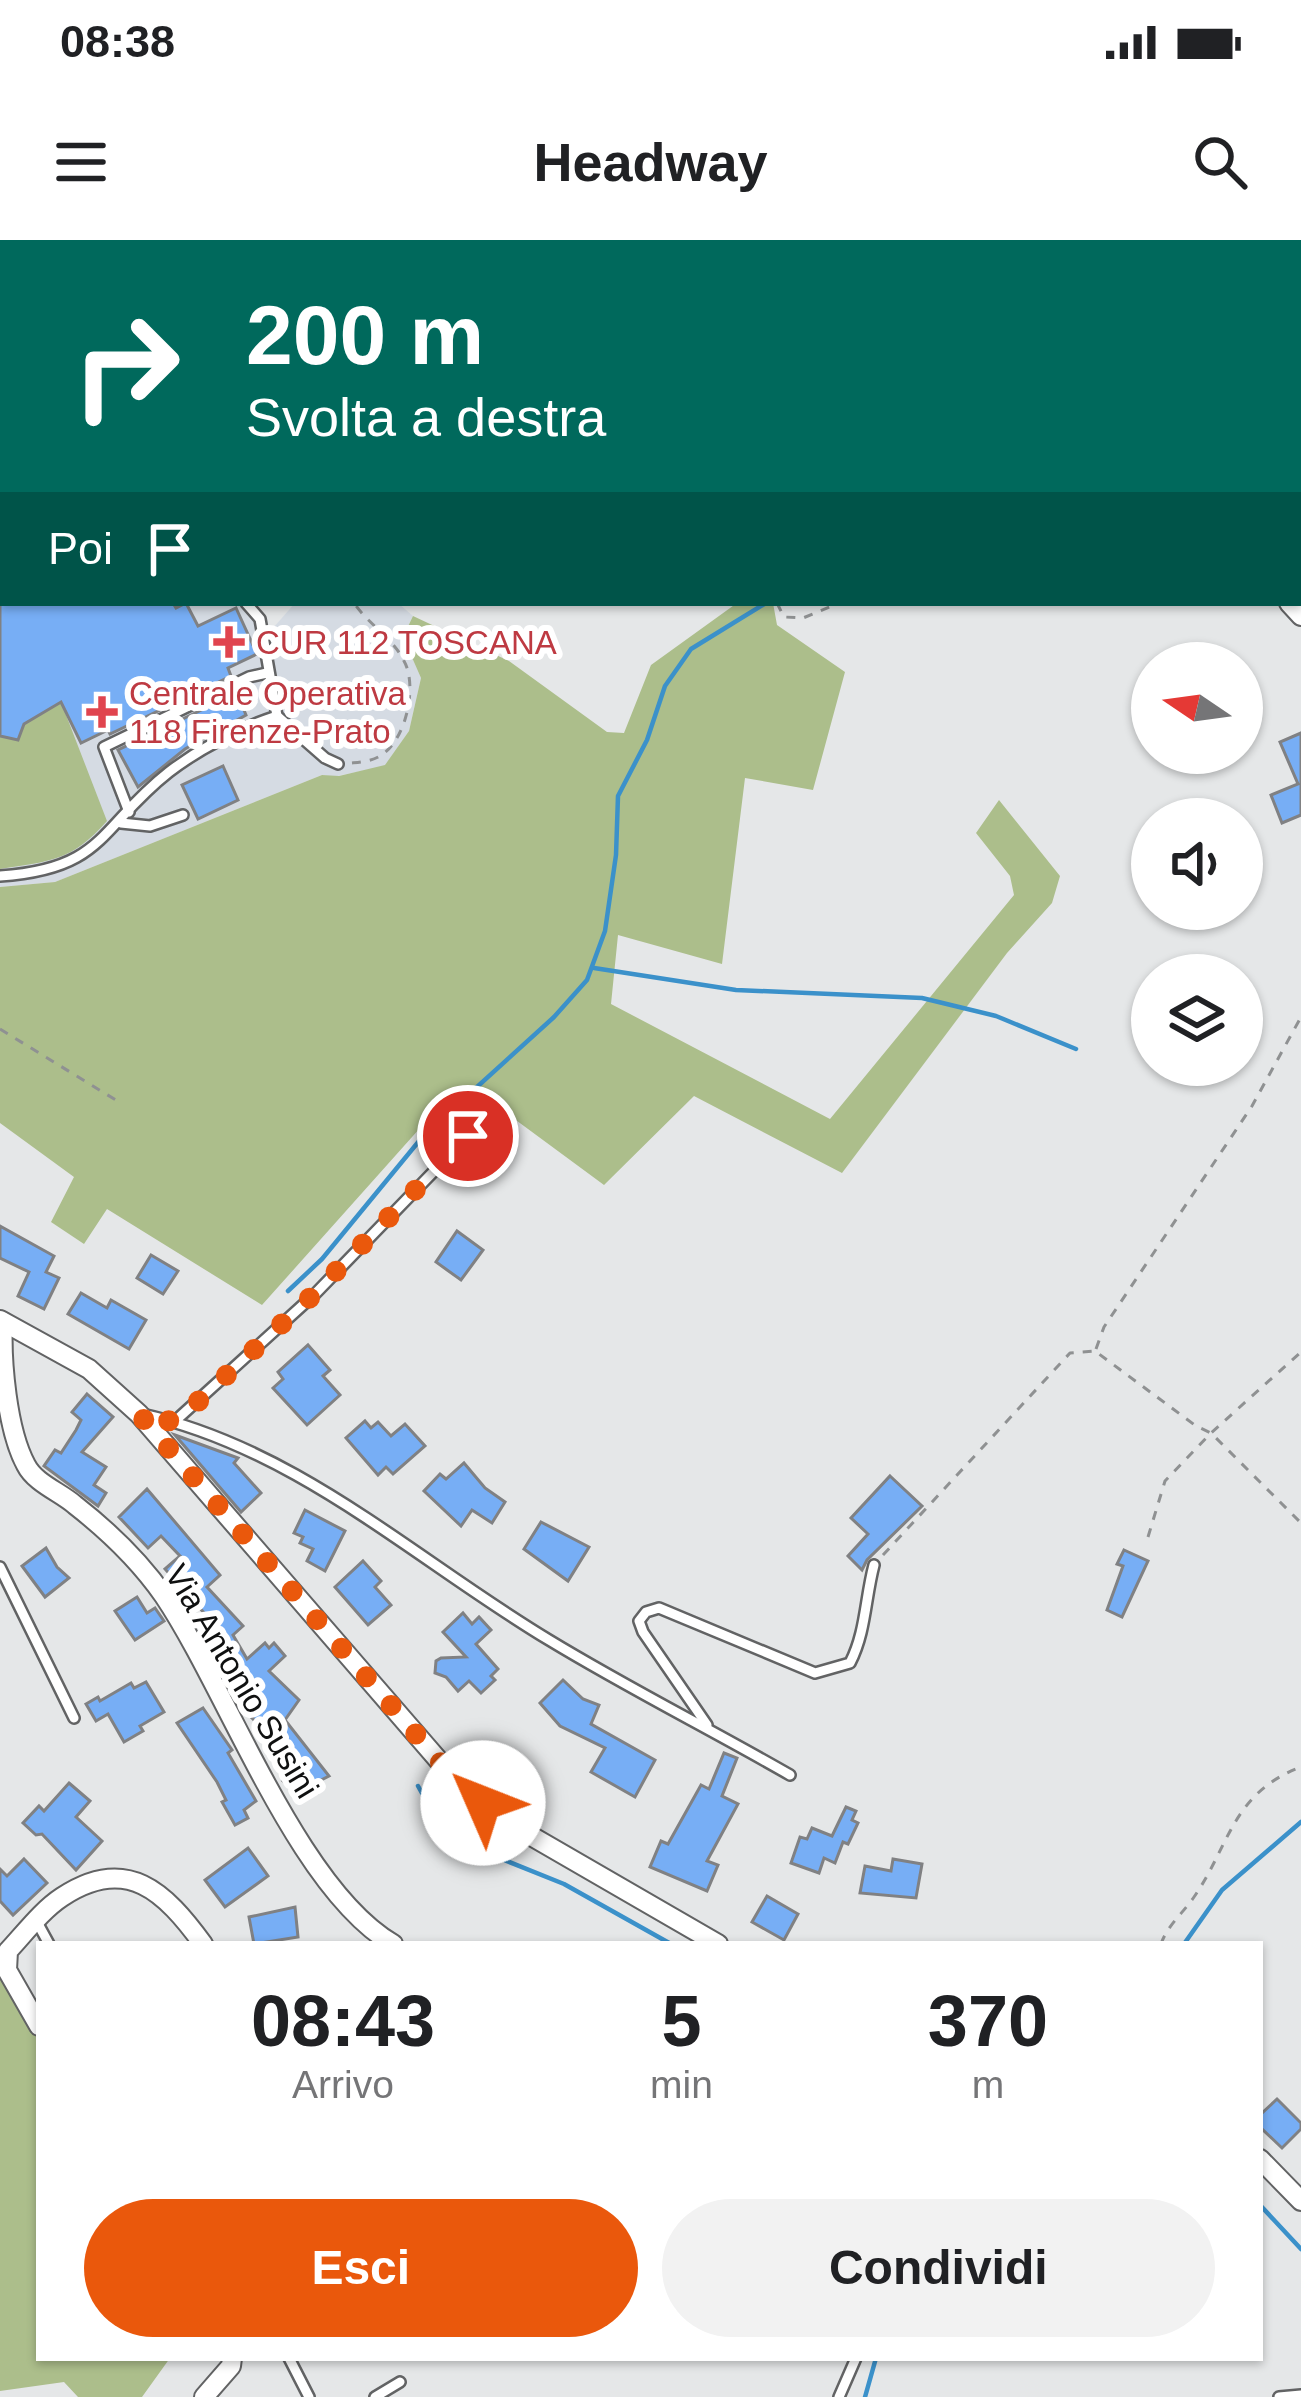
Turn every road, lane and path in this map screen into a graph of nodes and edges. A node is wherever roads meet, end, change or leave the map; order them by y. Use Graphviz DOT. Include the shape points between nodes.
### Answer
graph roads {
  1 [pos="249,606"];
  2 [pos="357,606"];
  3 [pos="778,606"];
  4 [pos="832,606"];
  5 [pos="267,673"];
  6 [pos="277,716"];
  7 [pos="338,764"];
  8 [pos="129,812"];
  9 [pos="183,814"];
  10 [pos="121,823"];
  11 [pos="0,876"];
  12 [pos="1301,1017"];
  13 [pos="0,1029"];
  14 [pos="119,1102"];
  15 [pos="468,1136"];
  16 [pos="2,1321"];
  17 [pos="1095,1351"];
  18 [pos="1301,1352"];
  19 [pos="5,1398"];
  20 [pos="139,1414"];
  21 [pos="174,1422"];
  22 [pos="1211,1433"];
  23 [pos="1301,1523"];
  24 [pos="1148,1537"];
  25 [pos="874,1565"];
  26 [pos="0,1568"];
  27 [pos="74,1718"];
  28 [pos="710,1729"];
  29 [pos="1301,1757"];
  30 [pos="1299,1767"];
  31 [pos="790,1775"];
  32 [pos="37,1922"];
  33 [pos="47,1941"];
  34 [pos="201,1941"];
  35 [pos="389,1941"];
  36 [pos="713,1941"];
  37 [pos="1163,1941"];
  38 [pos="36,2021"];
  39 [pos="1263,2161"];
  40 [pos="1301,2201"];
  41 [pos="232,2361"];
  42 [pos="291,2361"];
  43 [pos="855,2361"];
  44 [pos="400,2382"];
  45 [pos="1301,2396"];
  46 [pos="204,2397"];
  47 [pos="309,2397"];
  48 [pos="375,2397"];
  49 [pos="839,2397"];
  50 [pos="1279,2397"];
  1 -- 5 [label="lane" via="260,619"];
  2 -- 7 [label="path" via="402,656 410,689 388,750"];
  3 -- 4 [label="path" via="784,617 803,618"];
  5 -- 6 [label="lane"];
  5 -- 8 [label="lane" via="104,746"];
  6 -- 7 [label="lane"];
  6 -- 8 [label="lane" via="225,734"];
  8 -- 10 [label="lane"];
  9 -- 10 [label="lane" via="150,826"];
  10 -- 11 [label="lane" via="68,864"];
  12 -- 17 [label="path"];
  13 -- 14 [label="path"];
  15 -- 21 [label="lane"];
  16 -- 19 [label="street, Via Antonio Susini"];
  16 -- 20 [label="street" via="89,1369"];
  17 -- 22 [label="path"];
  17 -- 25 [label="path" via="1070,1353"];
  18 -- 22 [label="path"];
  19 -- 35 [label="street, Via Antonio Susini" via="26,1466 163,1594 328,1882"];
  20 -- 21 [label="lane"];
  20 -- 36 [label="street" via="459,1784 507,1822"];
  21 -- 28 [label="lane" via="342,1502 548,1640"];
  22 -- 23 [label="path"];
  22 -- 24 [label="path" via="1165,1481"];
  25 -- 28 [label="lane" via="863,1637 850,1663 815,1673 658,1608 646,1612 643,1632"];
  26 -- 27 [label="lane"];
  28 -- 31 [label="lane"];
  29 -- 30 [label="path"];
  30 -- 37 [label="path" via="1232,1822"];
  32 -- 33 [label="lane"];
  32 -- 34 [label="street" via="60,1898 122,1878 149,1885"];
  32 -- 38 [label="street" via="6,1960"];
  39 -- 40 [label="street"];
  41 -- 46 [label="street"];
  42 -- 47 [label="lane"];
  43 -- 49 [label="lane"];
  44 -- 48 [label="lane"];
  45 -- 50 [label="lane"];
}
